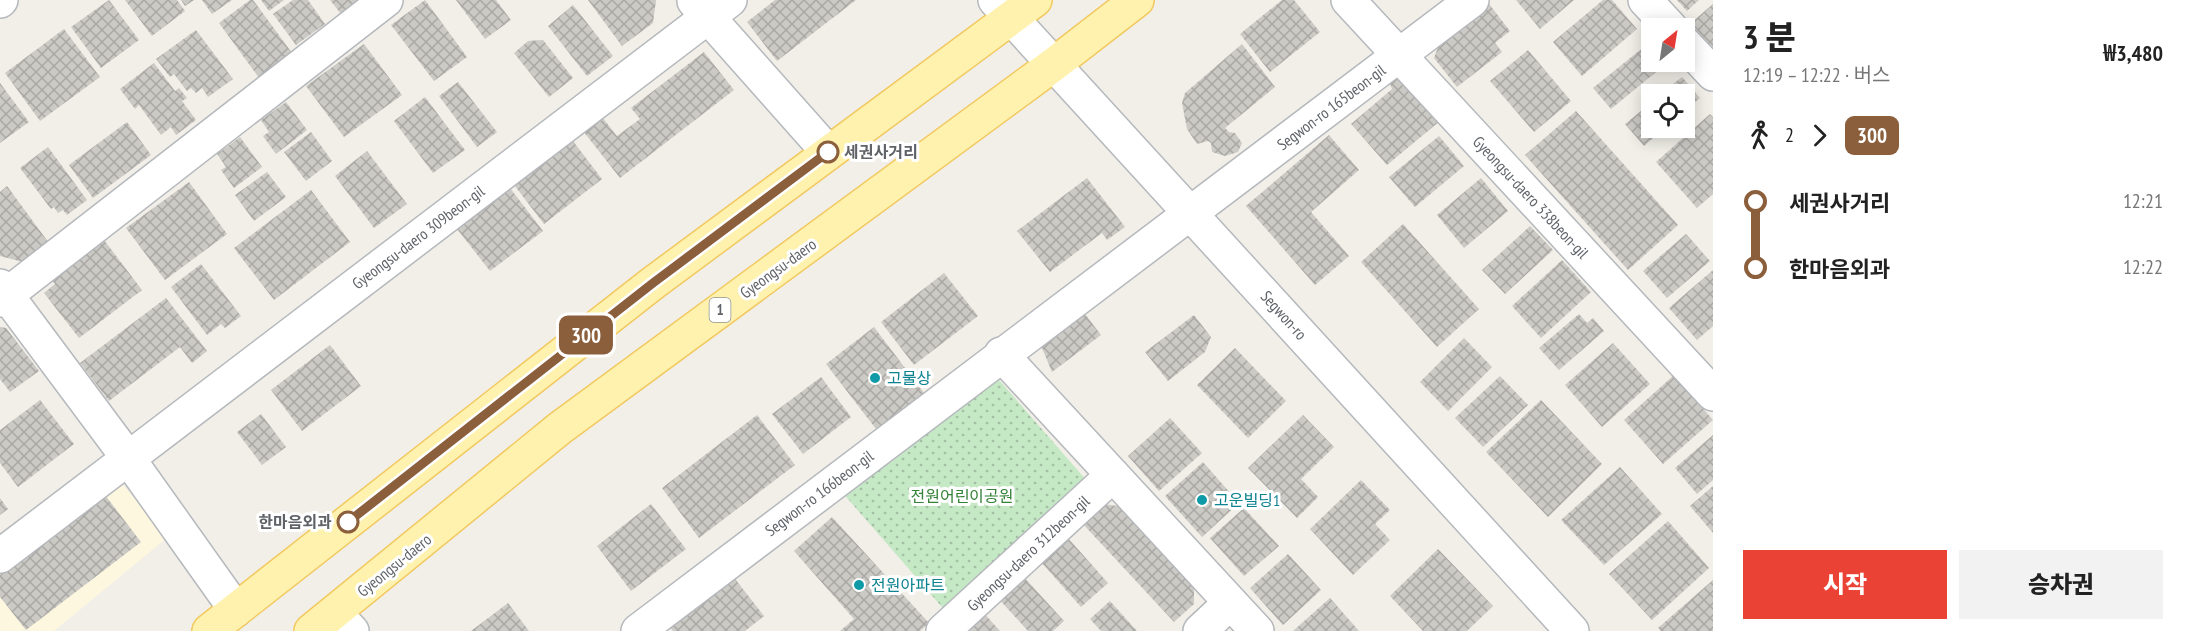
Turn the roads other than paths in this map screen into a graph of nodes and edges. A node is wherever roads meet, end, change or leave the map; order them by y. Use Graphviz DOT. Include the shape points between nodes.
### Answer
graph roads {
  1 [pos="386,0"];
  2 [pos="1137,0"];
  3 [pos="1348,0"];
  4 [pos="1472,0"];
  5 [pos="1645,0"];
  6 [pos="710,6"];
  7 [pos="1014,6"];
  8 [pos="1662,18"];
  9 [pos="1400,55"];
  10 [pos="1695,55"];
  11 [pos="1053,65"];
  12 [pos="1713,74"];
  13 [pos="828,152"];
  14 [pos="1191,214"];
  15 [pos="2,294"];
  16 [pos="1001,354"];
  17 [pos="1713,394"];
  18 [pos="128,458"];
  19 [pos="1113,475"];
  20 [pos="0,556"];
  21 [pos="1230,603"];
  22 [pos="236,610"];
  23 [pos="333,625"];
  24 [pos="210,631"];
  25 [pos="638,631"];
  26 [pos="943,631"];
  27 [pos="1200,631"];
  28 [pos="1257,631"];
  29 [pos="1572,631"];
  1 -- 15 [label="street"];
  2 -- 11 [label="main road, Gyeongsu-daero / 1"];
  3 -- 9 [label="street, Gyeongsu-daero 338beon-gil"];
  4 -- 9 [label="street, Segwon-ro 165beon-gil"];
  5 -- 8 [label="street"];
  6 -- 13 [label="street"];
  6 -- 18 [label="street, Gyeongsu-daero 309beon-gil"];
  7 -- 11 [label="street, Segwon-ro"];
  7 -- 13 [label="main road"];
  9 -- 14 [label="street, Segwon-ro 165beon-gil"];
  9 -- 17 [label="street, Gyeongsu-daero 338beon-gil"];
  10 -- 12 [label="street"];
  11 -- 14 [label="street, Segwon-ro"];
  11 -- 23 [label="main road, Gyeongsu-daero / 1" via="560,428"];
  13 -- 22 [label="main road" via="653,283"];
  14 -- 16 [label="street, Segwon-ro 166beon-gil"];
  14 -- 29 [label="street, Segwon-ro"];
  15 -- 18 [label="street"];
  16 -- 19 [label="street"];
  16 -- 25 [label="street, Segwon-ro 166beon-gil"];
  18 -- 20 [label="street, Gyeongsu-daero 309beon-gil"];
  18 -- 22 [label="street"];
  19 -- 21 [label="street"];
  19 -- 26 [label="street, Gyeongsu-daero 312beon-gil"];
  21 -- 27 [label="street"];
  21 -- 28 [label="street"];
  22 -- 24 [label="main road"];
}
